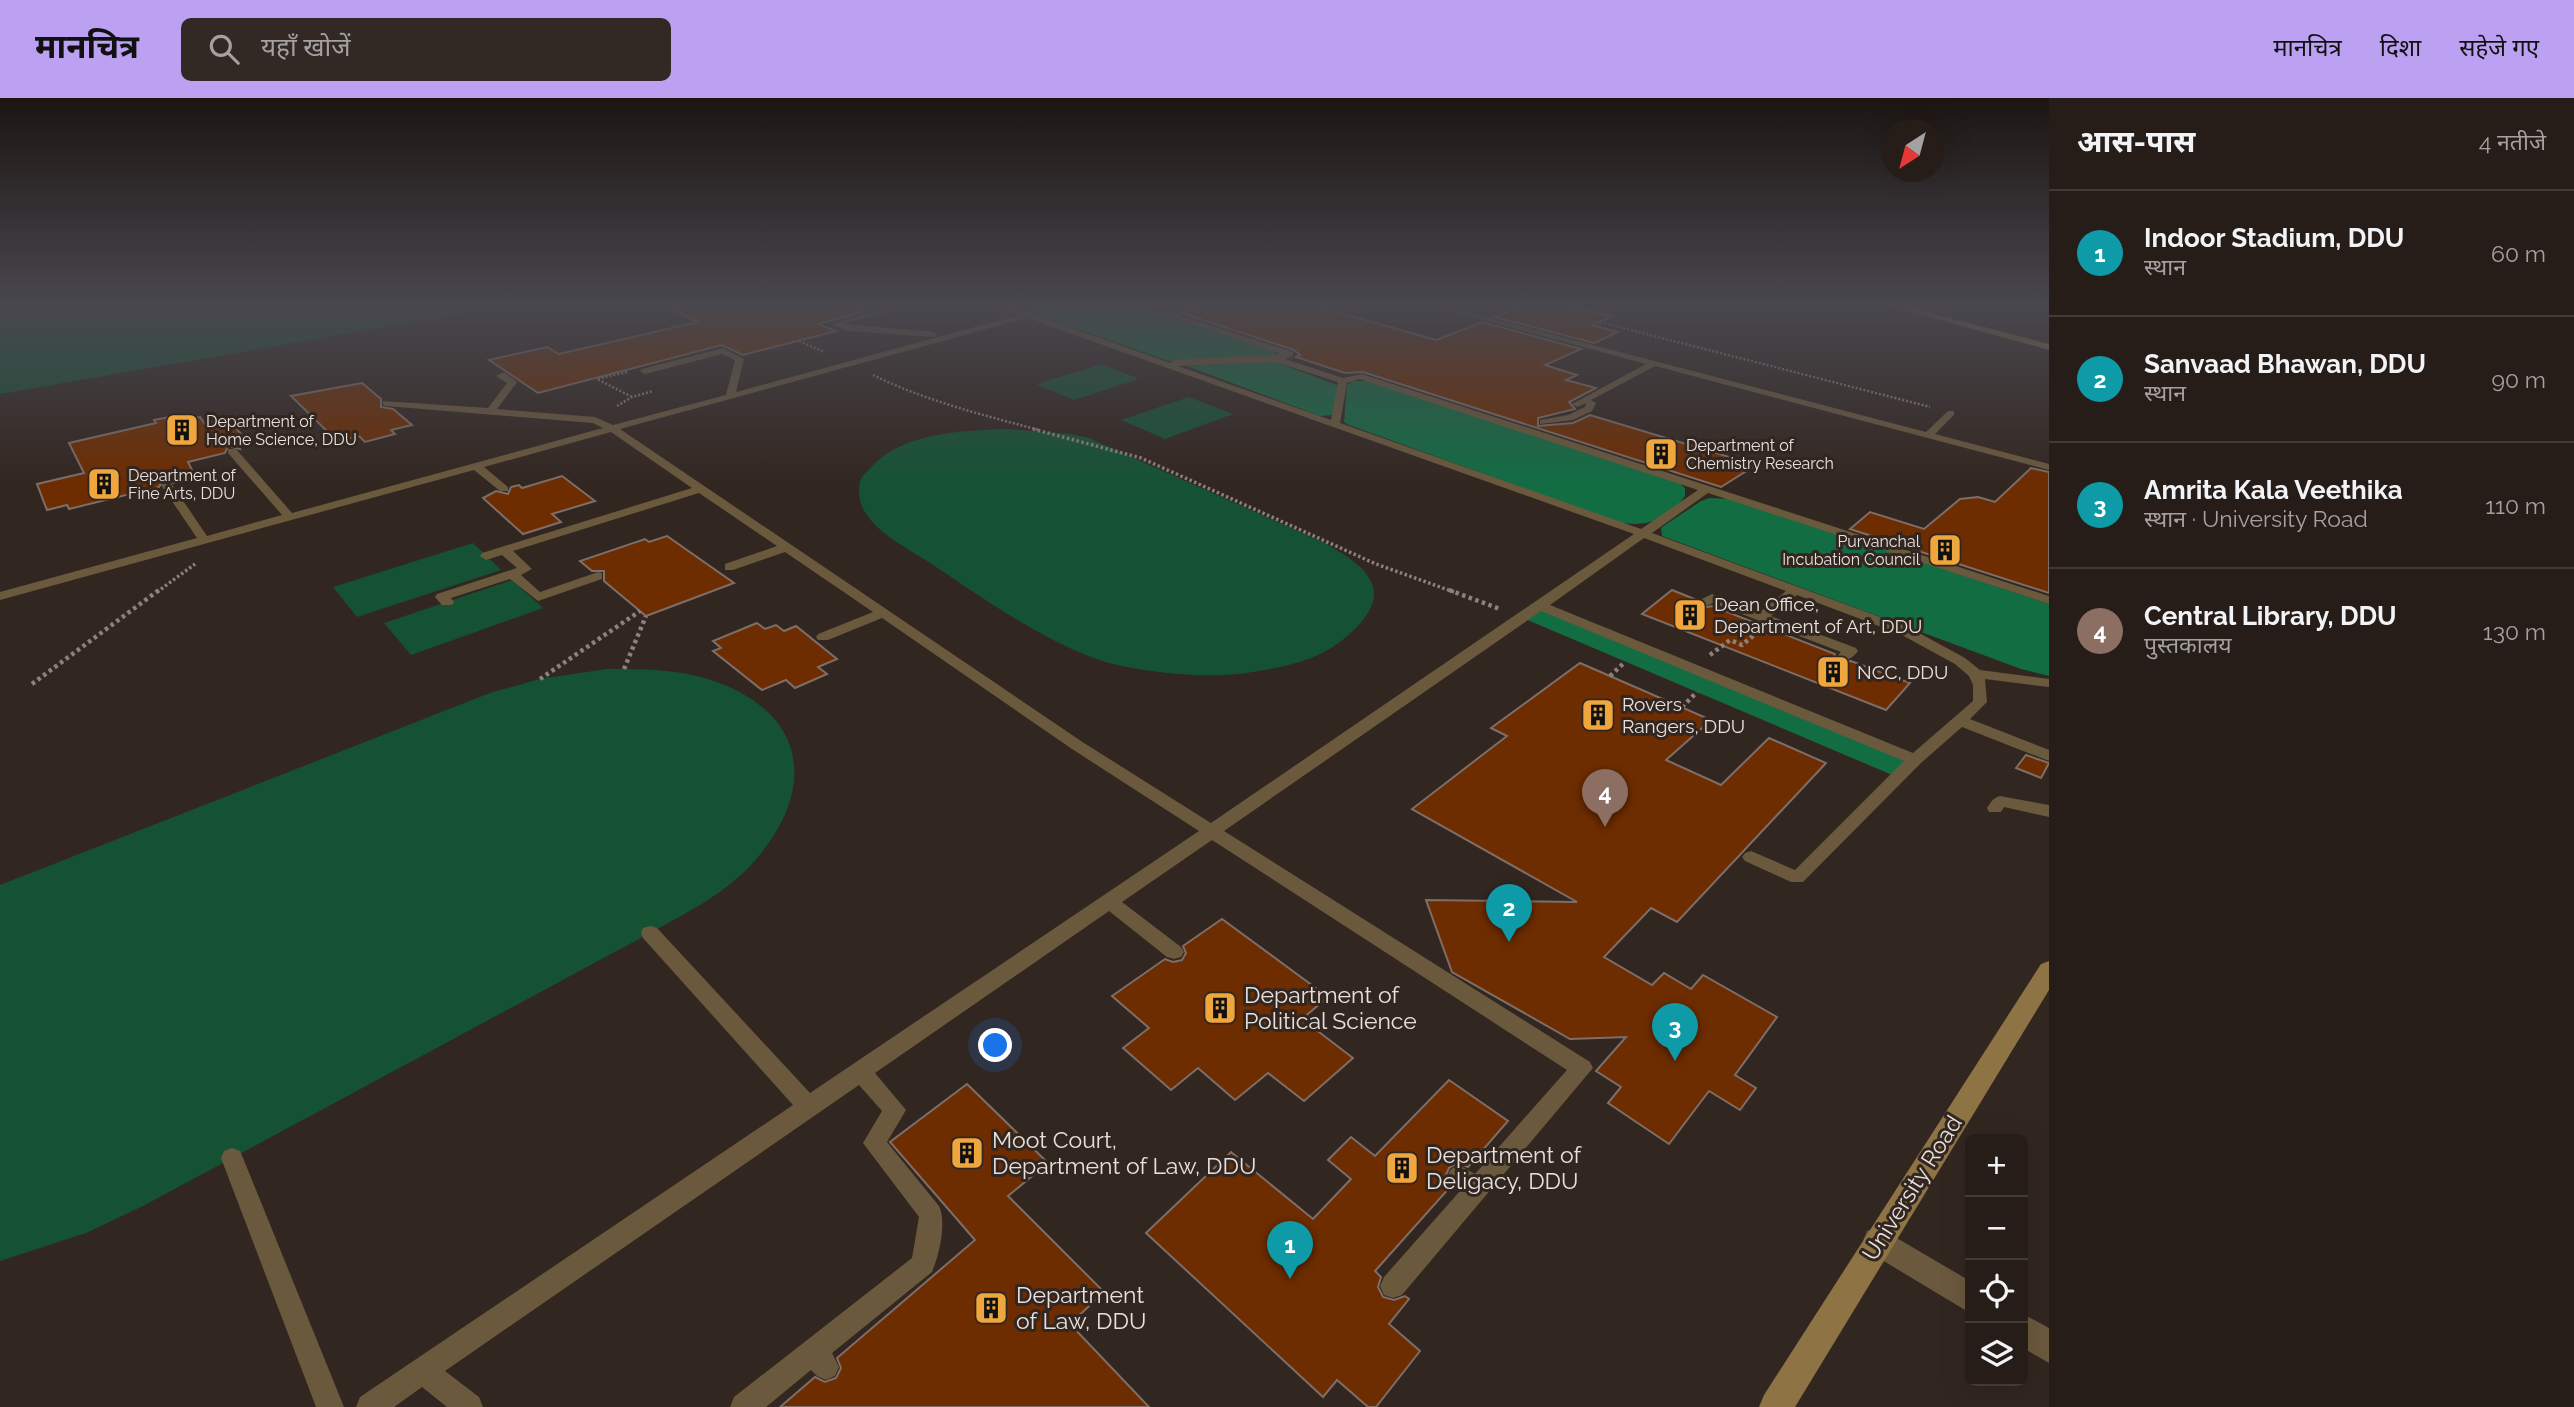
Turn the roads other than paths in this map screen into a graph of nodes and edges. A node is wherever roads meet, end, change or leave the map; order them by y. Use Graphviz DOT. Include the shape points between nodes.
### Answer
graph roads {
  1 [pos="668,365"];
  2 [pos="738,365"];
  3 [pos="841,365"];
  4 [pos="1168,365"];
  5 [pos="1297,365"];
  6 [pos="1650,365"];
  7 [pos="1656,365"];
  8 [pos="645,371"];
  9 [pos="504,376"];
  10 [pos="1343,382"];
  11 [pos="1594,395"];
  12 [pos="730,397"];
  13 [pos="386,403"];
  14 [pos="1577,404"];
  15 [pos="1941,406"];
  16 [pos="491,411"];
  17 [pos="1951,413"];
  18 [pos="1559,414"];
  19 [pos="1964,416"];
  20 [pos="1544,422"];
  21 [pos="1335,424"];
  22 [pos="613,429"];
  23 [pos="1527,430"];
  24 [pos="1927,436"];
  25 [pos="232,451"];
  26 [pos="477,467"];
  27 [pos="2049,467"];
  28 [pos="167,485"];
  29 [pos="504,489"];
  30 [pos="700,489"];
  31 [pos="1706,489"];
  32 [pos="291,518"];
  33 [pos="1644,534"];
  34 [pos="205,541"];
  35 [pos="786,547"];
  36 [pos="504,550"];
  37 [pos="486,556"];
  38 [pos="729,567"];
  39 [pos="512,574"];
  40 [pos="598,576"];
  41 [pos="1795,590"];
  42 [pos="0,596"];
  43 [pos="2049,600"];
  44 [pos="447,602"];
  45 [pos="1705,603"];
  46 [pos="1540,606"];
  47 [pos="883,613"];
  48 [pos="1766,619"];
  49 [pos="823,637"];
  50 [pos="1843,657"];
  51 [pos="1976,674"];
  52 [pos="2049,683"];
  53 [pos="1961,721"];
  54 [pos="2049,756"];
  55 [pos="1915,760"];
  56 [pos="1995,808"];
  57 [pos="2049,811"];
  58 [pos="1210,832"];
  59 [pos="1751,857"];
  60 [pos="1108,901"];
  61 [pos="650,933"];
  62 [pos="1174,952"];
  63 [pos="2046,982"];
  64 [pos="860,1071"];
  65 [pos="808,1107"];
  66 [pos="232,1158"];
  67 [pos="1878,1241"];
  68 [pos="1393,1286"];
  69 [pos="1965,1295"];
  70 [pos="2028,1334"];
  71 [pos="2049,1347"];
  72 [pos="423,1371"];
  73 [pos="330,1407"];
  74 [pos="370,1407"];
  75 [pos="469,1407"];
  76 [pos="744,1407"];
  77 [pos="1776,1407"];
  1 -- 8 [label="lane"];
  2 -- 12 [label="lane"];
  3 -- 12 [label="lane"];
  4 -- 21 [label="lane"];
  5 -- 10 [label="lane"];
  6 -- 11 [label="lane"];
  7 -- 24 [label="lane"];
  9 -- 16 [label="lane" via="512,382"];
  10 -- 21 [label="lane"];
  10 -- 23 [label="lane" via="1359,376"];
  11 -- 14 [label="lane"];
  11 -- 20 [label="lane" via="1589,409"];
  12 -- 22 [label="lane"];
  13 -- 16 [label="lane"];
  15 -- 17 [label="lane"];
  16 -- 22 [label="lane" via="595,419"];
  17 -- 19 [label="lane"];
  17 -- 24 [label="lane"];
  18 -- 20 [label="lane"];
  20 -- 23 [label="lane"];
  21 -- 33 [label="lane"];
  22 -- 26 [label="lane"];
  22 -- 30 [label="lane"];
  23 -- 31 [label="lane"];
  24 -- 27 [label="lane"];
  25 -- 32 [label="lane"];
  26 -- 29 [label="lane"];
  26 -- 32 [label="lane"];
  28 -- 34 [label="lane"];
  30 -- 35 [label="lane"];
  30 -- 36 [label="lane"];
  31 -- 33 [label="lane"];
  31 -- 43 [label="lane"];
  32 -- 34 [label="lane"];
  33 -- 41 [label="lane"];
  33 -- 46 [label="lane"];
  34 -- 42 [label="lane"];
  35 -- 38 [label="lane"];
  35 -- 47 [label="lane"];
  36 -- 37 [label="lane"];
  36 -- 39 [label="lane" via="526,569"];
  39 -- 40 [label="lane" via="535,598"];
  39 -- 44 [label="lane" via="442,597"];
  41 -- 48 [label="lane"];
  41 -- 51 [label="lane" via="1905,631"];
  45 -- 48 [label="lane" via="1712,598"];
  46 -- 55 [label="lane"];
  46 -- 58 [label="lane"];
  47 -- 49 [label="lane"];
  47 -- 58 [label="lane"];
  48 -- 50 [label="lane" via="1850,650"];
  51 -- 52 [label="lane"];
  51 -- 53 [label="lane" via="1980,702"];
  53 -- 54 [label="lane"];
  53 -- 55 [label="lane"];
  55 -- 59 [label="lane" via="1797,878"];
  56 -- 57 [label="lane" via="2000,801"];
  58 -- 60 [label="lane"];
  58 -- 68 [label="lane" via="1473,992 1582,1069 1468,1183"];
  60 -- 62 [label="lane"];
  60 -- 64 [label="lane"];
  61 -- 65 [label="lane"];
  63 -- 67 [label="main road, University Road"];
  64 -- 65 [label="lane"];
  64 -- 76 [label="lane" via="895,1110 874,1143 917,1186 931,1214 923,1264 820,1359"];
  65 -- 72 [label="lane"];
  66 -- 73 [label="lane"];
  67 -- 69 [label="street"];
  67 -- 77 [label="main road, University Road"];
  70 -- 71 [label="street"];
  72 -- 74 [label="lane"];
  72 -- 75 [label="lane"];
}
